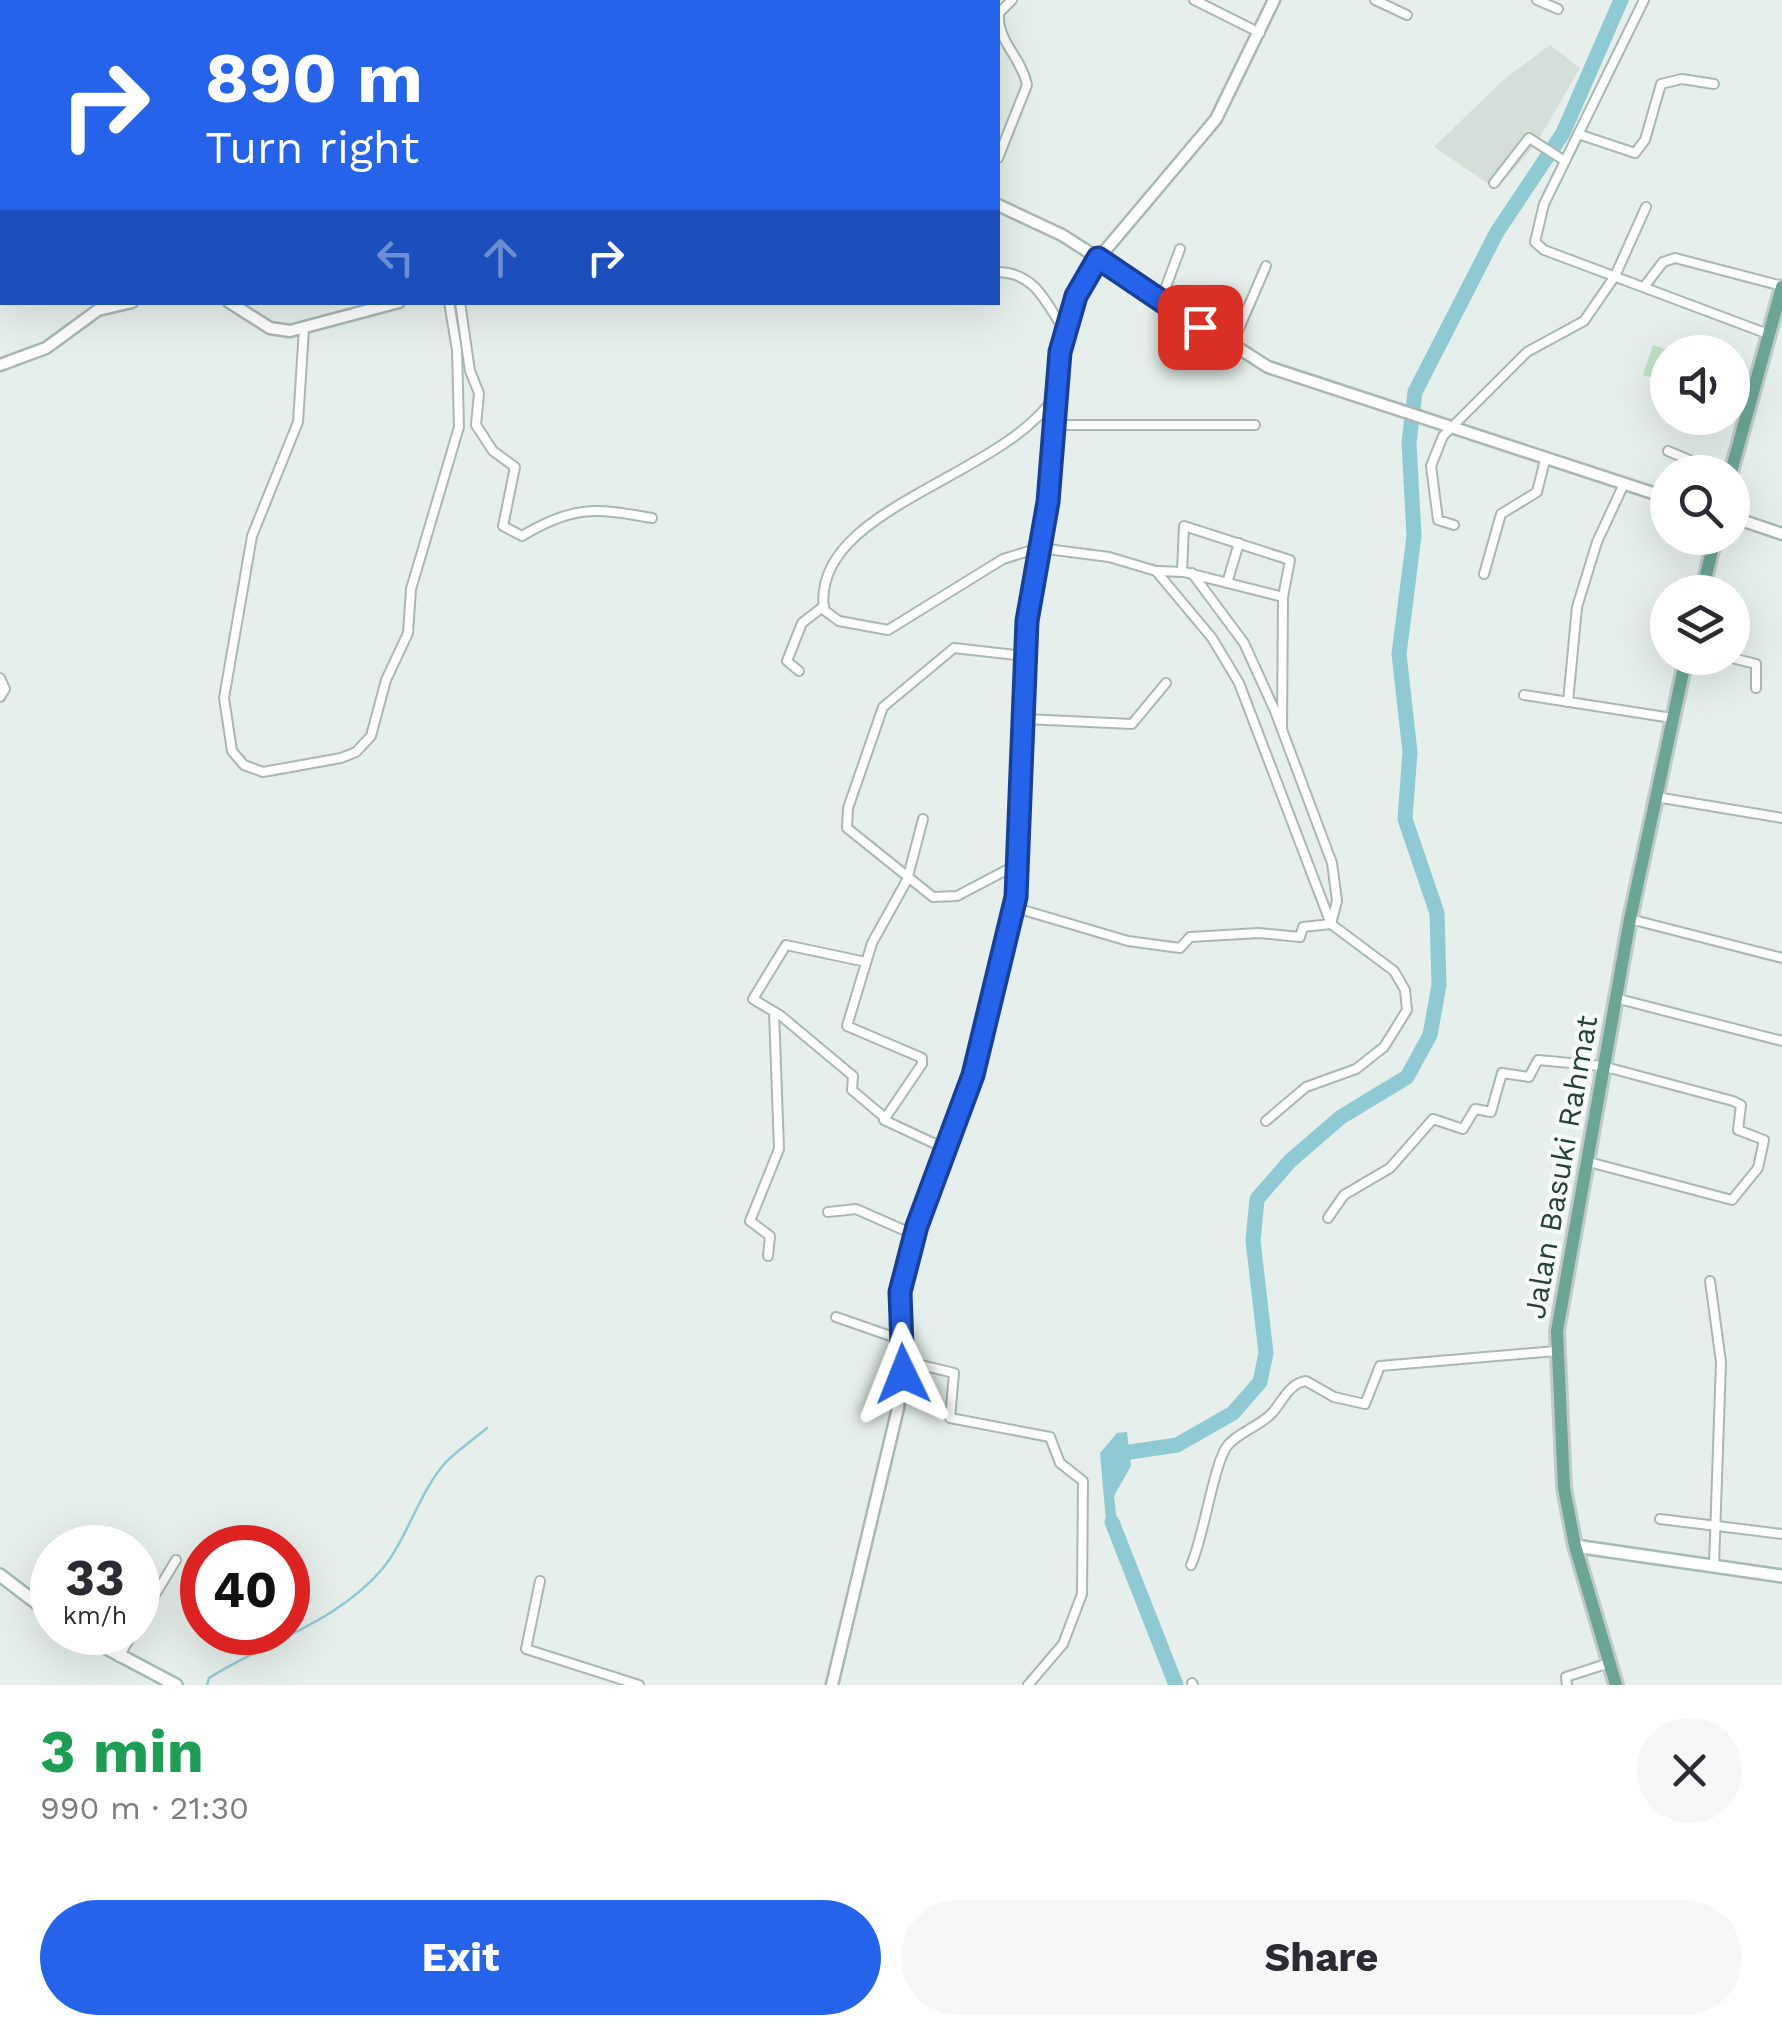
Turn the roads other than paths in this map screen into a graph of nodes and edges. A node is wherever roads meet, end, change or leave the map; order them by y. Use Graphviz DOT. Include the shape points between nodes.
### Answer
graph roads {
  1 [pos="1194,0"];
  2 [pos="1274,0"];
  3 [pos="1375,0"];
  4 [pos="1537,0"];
  5 [pos="1644,0"];
  6 [pos="1558,9"];
  7 [pos="1407,14"];
  8 [pos="1000,31"];
  9 [pos="1260,33"];
  10 [pos="1714,84"];
  11 [pos="1578,134"];
  12 [pos="1000,153"];
  13 [pos="1565,161"];
  14 [pos="1494,183"];
  15 [pos="1000,206"];
  16 [pos="1646,208"];
  17 [pos="1180,249"];
  18 [pos="1098,258"];
  19 [pos="1266,266"];
  20 [pos="1000,272"];
  21 [pos="1615,276"];
  22 [pos="1644,287"];
  23 [pos="1782,287"];
  24 [pos="1161,300"];
  25 [pos="119,305"];
  26 [pos="234,305"];
  27 [pos="388,305"];
  28 [pos="450,305"];
  29 [pos="460,305"];
  30 [pos="304,329"];
  31 [pos="1774,329"];
  32 [pos="1064,330"];
  33 [pos="1231,348"];
  34 [pos="0,365"];
  35 [pos="1055,396"];
  36 [pos="1054,425"];
  37 [pos="1255,425"];
  38 [pos="1450,428"];
  39 [pos="1668,451"];
  40 [pos="1678,455"];
  41 [pos="1737,455"];
  42 [pos="1545,460"];
  43 [pos="1623,486"];
  44 [pos="1650,493"];
  45 [pos="652,518"];
  46 [pos="1750,524"];
  47 [pos="1454,525"];
  48 [pos="1782,534"];
  49 [pos="1239,543"];
  50 [pos="1039,548"];
  51 [pos="1156,572"];
  52 [pos="1187,572"];
  53 [pos="1484,574"];
  54 [pos="1226,583"];
  55 [pos="1283,597"];
  56 [pos="824,606"];
  57 [pos="1025,656"];
  58 [pos="1750,662"];
  59 [pos="799,671"];
  60 [pos="1682,675"];
  61 [pos="0,678"];
  62 [pos="1166,683"];
  63 [pos="1756,688"];
  64 [pos="1524,695"];
  65 [pos="0,697"];
  66 [pos="1568,702"];
  67 [pos="1672,718"];
  68 [pos="1025,719"];
  69 [pos="1282,728"];
  70 [pos="1656,797"];
  71 [pos="1782,818"];
  72 [pos="924,819"];
  73 [pos="1018,864"];
  74 [pos="908,880"];
  75 [pos="1014,907"];
  76 [pos="1630,919"];
  77 [pos="1331,924"];
  78 [pos="1782,958"];
  79 [pos="866,962"];
  80 [pos="1615,998"];
  81 [pos="774,1012"];
  82 [pos="1782,1042"];
  83 [pos="1602,1066"];
  84 [pos="884,1117"];
  85 [pos="1266,1121"];
  86 [pos="944,1148"];
  87 [pos="1585,1161"];
  88 [pos="828,1212"];
  89 [pos="1328,1218"];
  90 [pos="914,1236"];
  91 [pos="768,1256"];
  92 [pos="1710,1281"];
  93 [pos="836,1318"];
  94 [pos="902,1340"];
  95 [pos="1556,1351"];
  96 [pos="904,1362"];
  97 [pos="1660,1519"];
  98 [pos="1715,1525"];
  99 [pos="1782,1534"];
  100 [pos="1574,1546"];
  101 [pos="176,1560"];
  102 [pos="1191,1565"];
  103 [pos="1714,1566"];
  104 [pos="0,1575"];
  105 [pos="1782,1576"];
  106 [pos="540,1581"];
  107 [pos="160,1587"];
  108 [pos="30,1598"];
  109 [pos="114,1655"];
  110 [pos="120,1655"];
  111 [pos="119,1658"];
  112 [pos="1609,1663"];
  113 [pos="176,1685"];
  114 [pos="638,1685"];
  115 [pos="832,1685"];
  116 [pos="1028,1685"];
  117 [pos="1567,1685"];
  118 [pos="1616,1685"];
  1 -- 9 [label="street"];
  2 -- 9 [label="street"];
  3 -- 7 [label="street"];
  4 -- 6 [label="street"];
  5 -- 11 [label="street"];
  8 -- 12 [label="street" via="1027,85"];
  9 -- 18 [label="street" via="1210,127"];
  10 -- 11 [label="street" via="1661,84 1635,153"];
  11 -- 13 [label="street"];
  13 -- 14 [label="street" via="1534,139 1525,141"];
  13 -- 21 [label="street" via="1536,224 1535,242"];
  15 -- 18 [label="street"];
  16 -- 21 [label="street"];
  17 -- 24 [label="street"];
  18 -- 24 [label="street"];
  18 -- 32 [label="street"];
  19 -- 33 [label="street"];
  20 -- 32 [label="street" via="1034,285"];
  21 -- 22 [label="street"];
  21 -- 38 [label="street" via="1584,321 1527,352"];
  22 -- 23 [label="street" via="1663,262 1675,258"];
  22 -- 31 [label="street"];
  23 -- 31 [label="main road"];
  24 -- 33 [label="street"];
  25 -- 34 [label="street" via="98,310 46,348"];
  26 -- 30 [label="street" via="270,328"];
  27 -- 30 [label="street"];
  28 -- 30 [label="street" via="459,426 411,589 408,633 371,736 340,758 263,772 232,751 224,698 252,536 298,422"];
  29 -- 45 [label="street" via="479,393 476,425 493,451 515,467 503,526 522,536 558,515 602,510"];
  31 -- 41 [label="main road"];
  32 -- 35 [label="street"];
  33 -- 38 [label="street" via="1268,367"];
  35 -- 36 [label="street"];
  35 -- 56 [label="street" via="1033,424 978,463 854,534 828,566"];
  36 -- 37 [label="street"];
  36 -- 50 [label="street"];
  38 -- 42 [label="street"];
  38 -- 47 [label="street" via="1431,474 1436,518"];
  39 -- 40 [label="street"];
  42 -- 43 [label="street"];
  42 -- 53 [label="street" via="1537,492 1501,514"];
  43 -- 44 [label="street"];
  43 -- 66 [label="street" via="1577,608"];
  46 -- 48 [label="street"];
  49 -- 52 [label="street" via="1182,526"];
  49 -- 54 [label="street"];
  49 -- 55 [label="street" via="1290,559"];
  50 -- 51 [label="street" via="1108,557"];
  50 -- 56 [label="street" via="1002,559 888,630 839,621"];
  50 -- 57 [label="street"];
  51 -- 52 [label="street"];
  51 -- 77 [label="street" via="1234,671"];
  52 -- 54 [label="street"];
  52 -- 69 [label="street" via="1244,643"];
  54 -- 55 [label="street"];
  55 -- 69 [label="street"];
  56 -- 59 [label="street" via="802,624 787,660"];
  57 -- 68 [label="street"];
  57 -- 74 [label="street" via="954,648 882,706 847,828"];
  58 -- 63 [label="street" via="1756,664"];
  60 -- 67 [label="main road, Jalan Basuki Rahmat"];
  61 -- 65 [label="street"];
  62 -- 68 [label="street" via="1132,724"];
  64 -- 66 [label="street"];
  66 -- 67 [label="street"];
  67 -- 70 [label="main road, Jalan Basuki Rahmat"];
  68 -- 73 [label="street"];
  69 -- 77 [label="street" via="1332,863 1337,900"];
  70 -- 71 [label="street"];
  70 -- 76 [label="main road, Jalan Basuki Rahmat"];
  72 -- 74 [label="street"];
  73 -- 74 [label="street" via="947,899"];
  73 -- 75 [label="street"];
  74 -- 79 [label="street"];
  75 -- 77 [label="street" via="1128,941 1180,948 1190,937 1300,938 1303,927"];
  75 -- 86 [label="street" via="978,1058"];
  76 -- 78 [label="street"];
  76 -- 80 [label="main road, Jalan Basuki Rahmat"];
  77 -- 85 [label="street" via="1394,971 1406,990 1407,1010 1396,1034 1372,1058 1306,1086"];
  79 -- 81 [label="street" via="786,946 753,999"];
  79 -- 84 [label="street" via="847,1028 923,1061"];
  80 -- 82 [label="street"];
  80 -- 83 [label="main road, Jalan Basuki Rahmat"];
  81 -- 84 [label="street" via="853,1076 852,1090"];
  81 -- 91 [label="street" via="778,1149 750,1221 770,1236"];
  83 -- 87 [label="main road, Jalan Basuki Rahmat"];
  83 -- 87 [label="street" via="1737,1102 1738,1130 1764,1138 1764,1145 1758,1168 1732,1200"];
  83 -- 89 [label="street" via="1538,1060 1529,1077 1503,1072 1490,1113 1475,1109 1461,1130 1433,1119 1390,1168 1344,1194"];
  84 -- 86 [label="street"];
  86 -- 90 [label="street"];
  87 -- 95 [label="main road, Jalan Basuki Rahmat"];
  88 -- 90 [label="street" via="856,1209"];
  90 -- 94 [label="street" via="900,1292"];
  92 -- 98 [label="street" via="1720,1357"];
  93 -- 94 [label="street"];
  94 -- 96 [label="street"];
  95 -- 100 [label="main road, Jalan Basuki Rahmat" via="1559,1438"];
  95 -- 102 [label="street" via="1380,1366 1361,1405 1306,1381 1296,1383 1222,1453"];
  96 -- 115 [label="street"];
  96 -- 116 [label="street" via="954,1374 950,1418 1050,1437 1060,1464 1082,1478 1082,1594 1063,1644"];
  97 -- 98 [label="street"];
  98 -- 99 [label="street"];
  98 -- 103 [label="street"];
  100 -- 103 [label="main road"];
  100 -- 112 [label="main road, Jalan Basuki Rahmat"];
  101 -- 107 [label="street"];
  103 -- 105 [label="main road"];
  104 -- 108 [label="main road"];
  106 -- 114 [label="street" via="526,1649"];
  109 -- 111 [label="main road"];
  110 -- 111 [label="street"];
  111 -- 113 [label="main road"];
  112 -- 117 [label="street" via="1566,1677"];
  112 -- 118 [label="main road, Jalan Basuki Rahmat"];
}
